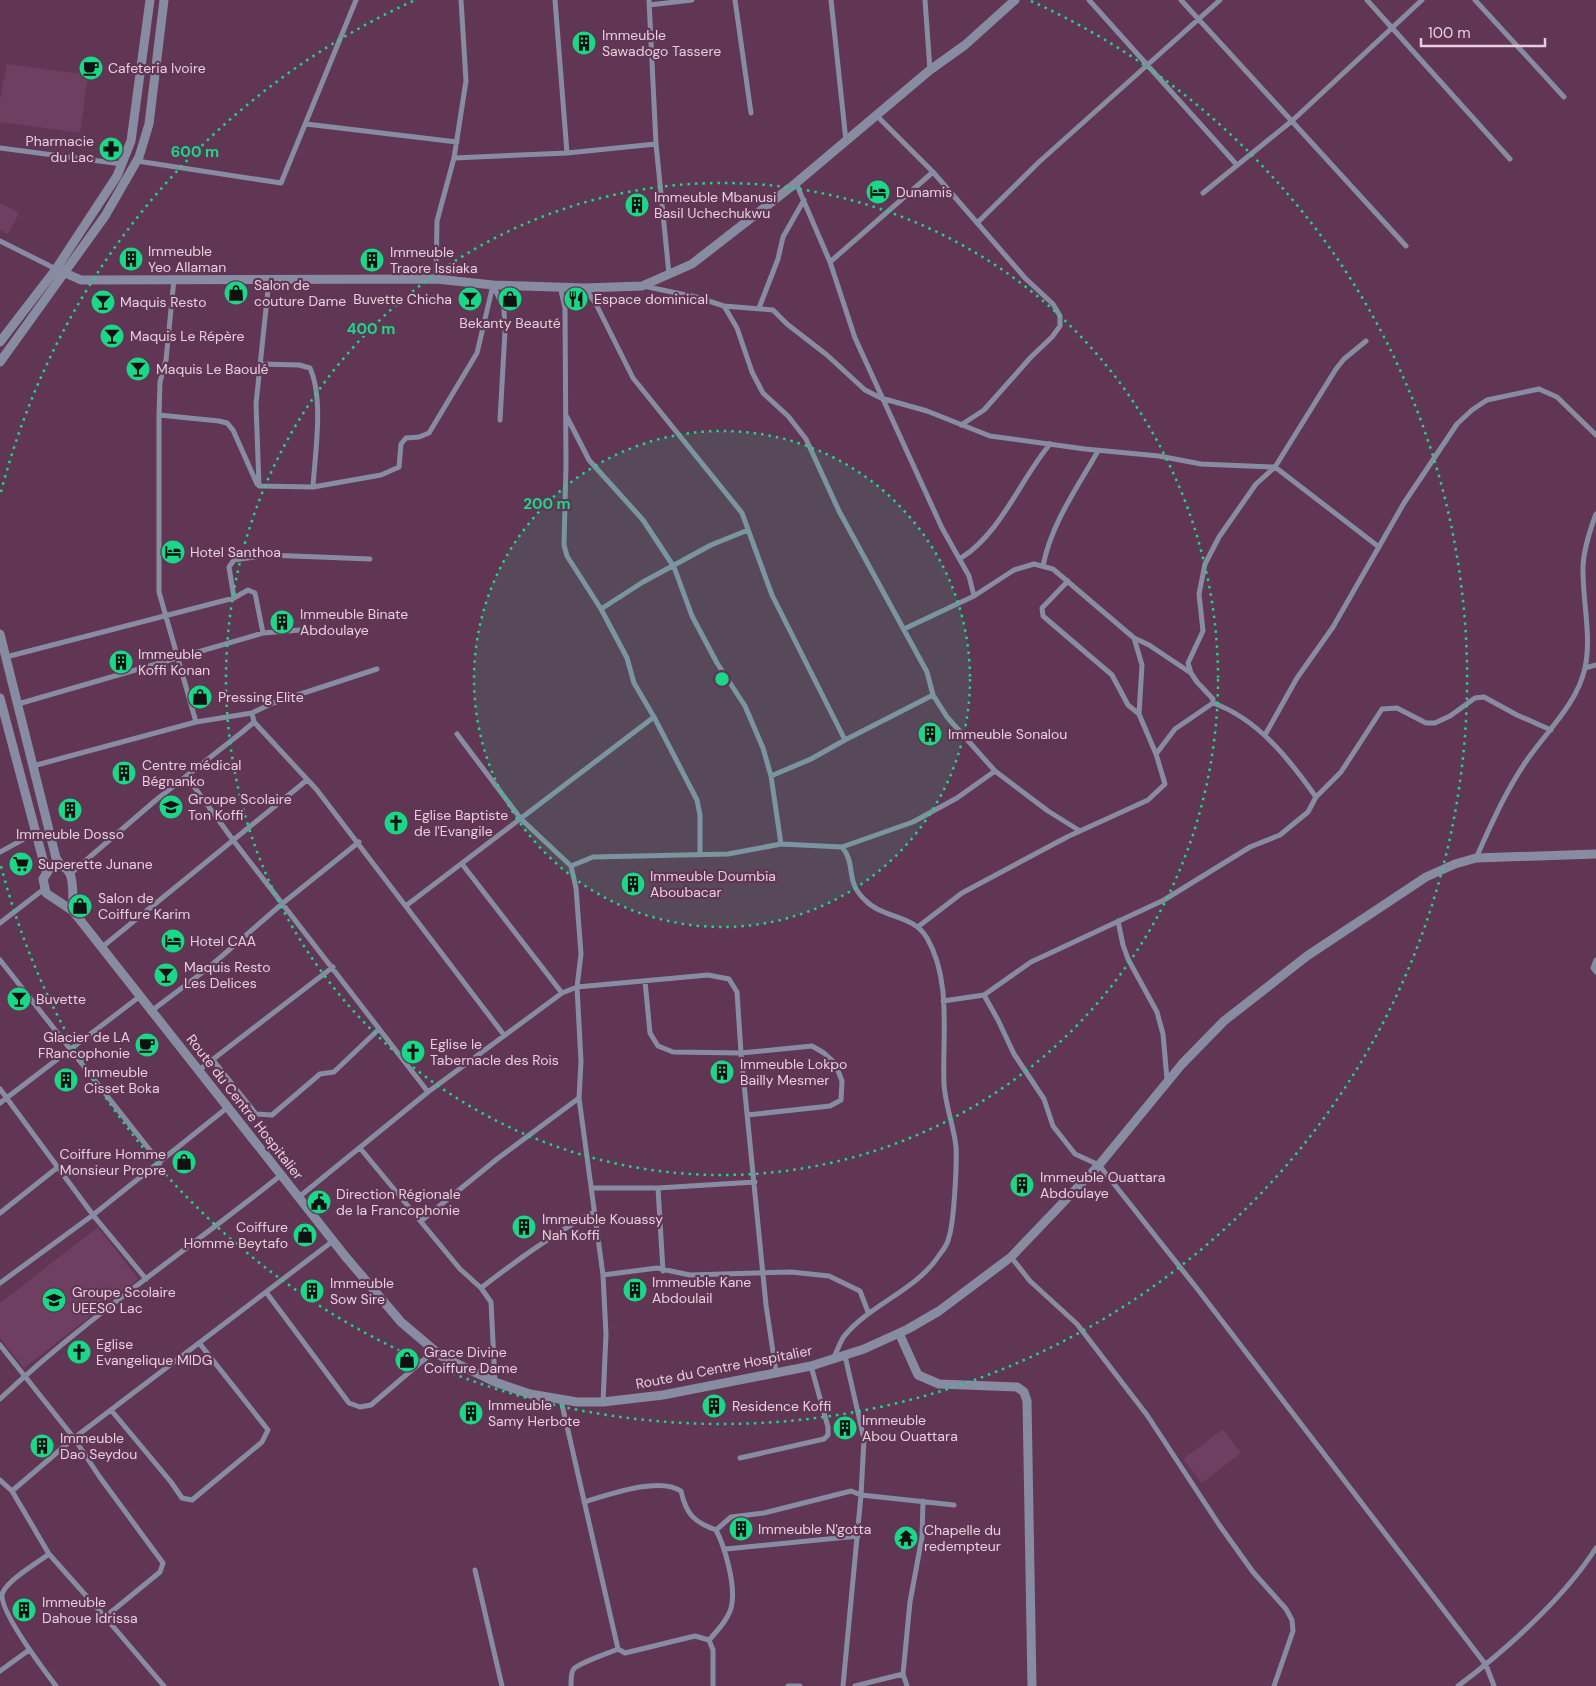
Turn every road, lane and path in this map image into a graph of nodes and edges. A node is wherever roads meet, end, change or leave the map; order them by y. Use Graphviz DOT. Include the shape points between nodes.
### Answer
graph roads {
  1 [pos="150,0"];
  2 [pos="164,0"];
  3 [pos="356,0"];
  4 [pos="461,0"];
  5 [pos="555,0"];
  6 [pos="692,0"];
  7 [pos="735,0"];
  8 [pos="831,0"];
  9 [pos="925,0"];
  10 [pos="1016,0"];
  11 [pos="1089,0"];
  12 [pos="1181,0"];
  13 [pos="1220,0"];
  14 [pos="1367,0"];
  15 [pos="1422,0"];
  16 [pos="1475,0"];
  17 [pos="649,3"];
  18 [pos="1199,19"];
  19 [pos="1392,27"];
  20 [pos="1147,66"];
  21 [pos="930,70"];
  22 [pos="1564,97"];
  23 [pos="750,113"];
  24 [pos="877,116"];
  25 [pos="1293,120"];
  26 [pos="306,124"];
  27 [pos="846,140"];
  28 [pos="457,142"];
  29 [pos="656,144"];
  30 [pos="0,148"];
  31 [pos="567,152"];
  32 [pos="454,158"];
  33 [pos="1510,159"];
  34 [pos="137,161"];
  35 [pos="122,164"];
  36 [pos="1237,165"];
  37 [pos="933,172"];
  38 [pos="796,183"];
  39 [pos="1203,193"];
  40 [pos="804,200"];
  41 [pos="976,223"];
  42 [pos="0,241"];
  43 [pos="1406,246"];
  44 [pos="830,262"];
  45 [pos="60,271"];
  46 [pos="669,274"];
  47 [pos="174,279"];
  48 [pos="436,279"];
  49 [pos="269,280"];
  50 [pos="493,285"];
  51 [pos="560,286"];
  52 [pos="642,286"];
  53 [pos="585,288"];
  54 [pos="724,306"];
  55 [pos="759,308"];
  56 [pos="1366,341"];
  57 [pos="0,342"];
  58 [pos="0,362"];
  59 [pos="261,364"];
  60 [pos="881,398"];
  61 [pos="565,414"];
  62 [pos="159,415"];
  63 [pos="500,420"];
  64 [pos="961,425"];
  65 [pos="1596,435"];
  66 [pos="1050,444"];
  67 [pos="1098,451"];
  68 [pos="1275,467"];
  69 [pos="258,486"];
  70 [pos="313,488"];
  71 [pos="1596,514"];
  72 [pos="748,530"];
  73 [pos="1379,546"];
  74 [pos="961,558"];
  75 [pos="370,559"];
  76 [pos="1043,566"];
  77 [pos="674,567"];
  78 [pos="1068,580"];
  79 [pos="974,596"];
  80 [pos="234,598"];
  81 [pos="601,609"];
  82 [pos="164,617"];
  83 [pos="904,629"];
  84 [pos="300,630"];
  85 [pos="263,633"];
  86 [pos="0,634"];
  87 [pos="1134,638"];
  88 [pos="6,657"];
  89 [pos="179,658"];
  90 [pos="1596,664"];
  91 [pos="1585,668"];
  92 [pos="377,669"];
  93 [pos="1191,673"];
  94 [pos="933,696"];
  95 [pos="0,700"];
  96 [pos="18,704"];
  97 [pos="1214,704"];
  98 [pos="252,713"];
  99 [pos="1139,714"];
  100 [pos="654,717"];
  101 [pos="196,722"];
  102 [pos="254,722"];
  103 [pos="1551,730"];
  104 [pos="457,734"];
  105 [pos="1265,735"];
  106 [pos="845,740"];
  107 [pos="1156,754"];
  108 [pos="33,766"];
  109 [pos="995,771"];
  110 [pos="771,776"];
  111 [pos="187,777"];
  112 [pos="307,780"];
  113 [pos="1316,797"];
  114 [pos="521,819"];
  115 [pos="1080,831"];
  116 [pos="35,833"];
  117 [pos="233,840"];
  118 [pos="358,842"];
  119 [pos="781,844"];
  120 [pos="842,846"];
  121 [pos="0,852"];
  122 [pos="1596,854"];
  123 [pos="700,855"];
  124 [pos="1476,858"];
  125 [pos="462,864"];
  126 [pos="61,866"];
  127 [pos="571,866"];
  128 [pos="46,871"];
  129 [pos="70,874"];
  130 [pos="44,890"];
  131 [pos="72,891"];
  132 [pos="55,899"];
  133 [pos="283,903"];
  134 [pos="406,905"];
  135 [pos="72,910"];
  136 [pos="1118,921"];
  137 [pos="0,923"];
  138 [pos="919,926"];
  139 [pos="101,948"];
  140 [pos="0,960"];
  141 [pos="1596,960"];
  142 [pos="334,967"];
  143 [pos="1596,972"];
  144 [pos="644,981"];
  145 [pos="577,987"];
  146 [pos="562,992"];
  147 [pos="984,994"];
  148 [pos="139,997"];
  149 [pos="943,1001"];
  150 [pos="150,1012"];
  151 [pos="379,1029"];
  152 [pos="504,1035"];
  153 [pos="71,1050"];
  154 [pos="740,1053"];
  155 [pos="213,1060"];
  156 [pos="199,1070"];
  157 [pos="1167,1079"];
  158 [pos="0,1089"];
  159 [pos="428,1092"];
  160 [pos="7,1098"];
  161 [pos="579,1098"];
  162 [pos="0,1104"];
  163 [pos="228,1107"];
  164 [pos="748,1115"];
  165 [pos="360,1148"];
  166 [pos="160,1163"];
  167 [pos="1099,1165"];
  168 [pos="58,1167"];
  169 [pos="281,1175"];
  170 [pos="755,1182"];
  171 [pos="592,1188"];
  172 [pos="658,1188"];
  173 [pos="299,1197"];
  174 [pos="594,1212"];
  175 [pos="0,1213"];
  176 [pos="93,1215"];
  177 [pos="421,1221"];
  178 [pos="333,1242"];
  179 [pos="1011,1257"];
  180 [pos="664,1271"];
  181 [pos="764,1273"];
  182 [pos="603,1275"];
  183 [pos="146,1279"];
  184 [pos="0,1283"];
  185 [pos="481,1288"];
  186 [pos="266,1292"];
  187 [pos="868,1312"];
  188 [pos="899,1334"];
  189 [pos="200,1344"];
  190 [pos="0,1345"];
  191 [pos="434,1351"];
  192 [pos="845,1356"];
  193 [pos="834,1358"];
  194 [pos="811,1366"];
  195 [pos="776,1372"];
  196 [pos="25,1376"];
  197 [pos="495,1382"];
  198 [pos="0,1400"];
  199 [pos="561,1400"];
  200 [pos="603,1402"];
  201 [pos="111,1410"];
  202 [pos="74,1438"];
  203 [pos="740,1458"];
  204 [pos="0,1480"];
  205 [pos="12,1491"];
  206 [pos="861,1495"];
  207 [pos="584,1502"];
  208 [pos="923,1502"];
  209 [pos="954,1505"];
  210 [pos="716,1530"];
  211 [pos="858,1536"];
  212 [pos="1596,1548"];
  213 [pos="726,1550"];
  214 [pos="49,1554"];
  215 [pos="476,1570"];
  216 [pos="106,1617"];
  217 [pos="709,1640"];
  218 [pos="618,1649"];
  219 [pos="29,1650"];
  220 [pos="1486,1665"];
  221 [pos="0,1671"];
  222 [pos="903,1674"];
  223 [pos="56,1686"];
  224 [pos="164,1686"];
  225 [pos="502,1686"];
  226 [pos="571,1686"];
  227 [pos="713,1686"];
  228 [pos="788,1686"];
  229 [pos="800,1686"];
  230 [pos="843,1686"];
  231 [pos="855,1686"];
  232 [pos="862,1686"];
  233 [pos="907,1686"];
  234 [pos="1032,1686"];
  235 [pos="1274,1686"];
  236 [pos="1458,1686"];
  237 [pos="1494,1686"];
  1 -- 35 [label="street" via="134,123"];
  2 -- 34 [label="street" via="149,124"];
  3 -- 26 [label="street"];
  4 -- 28 [label="street" via="466,81"];
  5 -- 31 [label="street"];
  6 -- 17 [label="street"];
  7 -- 23 [label="street"];
  8 -- 27 [label="street"];
  9 -- 21 [label="street"];
  10 -- 21 [label="street" via="965,46"];
  11 -- 20 [label="street"];
  12 -- 18 [label="street"];
  13 -- 18 [label="street"];
  14 -- 19 [label="street"];
  15 -- 19 [label="street"];
  16 -- 22 [label="street"];
  17 -- 29 [label="street"];
  18 -- 20 [label="street"];
  18 -- 25 [label="street"];
  19 -- 25 [label="street"];
  19 -- 33 [label="street"];
  20 -- 36 [label="street"];
  20 -- 41 [label="street"];
  21 -- 24 [label="street"];
  24 -- 27 [label="street"];
  24 -- 37 [label="street"];
  25 -- 36 [label="street"];
  25 -- 43 [label="street"];
  26 -- 28 [label="street"];
  26 -- 34 [label="street" via="282,183"];
  27 -- 38 [label="street"];
  28 -- 32 [label="street"];
  29 -- 31 [label="street"];
  29 -- 46 [label="street"];
  30 -- 35 [label="street"];
  31 -- 32 [label="street"];
  32 -- 48 [label="street" via="437,221"];
  34 -- 45 [label="street" via="105,216"];
  35 -- 45 [label="street"];
  36 -- 39 [label="street"];
  37 -- 41 [label="street"];
  37 -- 44 [label="street"];
  38 -- 40 [label="street"];
  38 -- 46 [label="street" via="692,264"];
  40 -- 44 [label="street"];
  40 -- 55 [label="street" via="783,237 778,260"];
  41 -- 64 [label="street" via="1053,304 1060,316 1060,326 984,410"];
  42 -- 45 [label="street"];
  44 -- 60 [label="street" via="855,338"];
  45 -- 47 [label="street" via="81,280"];
  45 -- 57 [label="street"];
  45 -- 58 [label="street"];
  46 -- 52 [label="street"];
  47 -- 49 [label="street"];
  47 -- 62 [label="street" via="166,360 160,382"];
  48 -- 49 [label="street"];
  48 -- 50 [label="street"];
  49 -- 59 [label="street"];
  50 -- 51 [label="street"];
  50 -- 63 [label="street" via="504,308"];
  50 -- 70 [label="street" via="477,353 429,433 406,438 401,444 399,467 390,473"];
  51 -- 53 [label="street"];
  51 -- 61 [label="street" via="565,308"];
  52 -- 53 [label="street"];
  52 -- 54 [label="street"];
  53 -- 72 [label="street" via="634,378 742,513"];
  54 -- 55 [label="street"];
  54 -- 83 [label="street" via="737,328 762,393 788,416 806,439 839,511"];
  55 -- 60 [label="street" via="773,310 865,390"];
  56 -- 68 [label="street" via="1340,364"];
  59 -- 69 [label="street" via="256,404"];
  59 -- 70 [label="street" via="300,365 310,368 314,377 317,417"];
  60 -- 64 [label="street" via="927,410"];
  60 -- 74 [label="street" via="942,528"];
  61 -- 77 [label="street" via="589,460 643,520"];
  61 -- 81 [label="street" via="564,545 567,556"];
  62 -- 69 [label="street" via="227,423"];
  62 -- 82 [label="street" via="159,592"];
  64 -- 66 [label="street" via="990,436"];
  65 -- 73 [label="street" via="1557,397 1539,389 1487,400 1457,424"];
  66 -- 67 [label="street"];
  66 -- 74 [label="street" via="992,529 974,550"];
  67 -- 68 [label="street" via="1159,456 1201,464"];
  67 -- 76 [label="street" via="1054,529"];
  68 -- 73 [label="street"];
  68 -- 93 [label="street" via="1256,484 1219,537 1205,564 1199,594 1204,626 1190,654"];
  69 -- 70 [label="street"];
  71 -- 91 [label="street" via="1583,564 1587,638"];
  72 -- 77 [label="street" via="711,545"];
  72 -- 106 [label="street" via="772,595"];
  73 -- 105 [label="street"];
  74 -- 79 [label="street"];
  75 -- 80 [label="street" via="268,555 234,560 229,567"];
  76 -- 78 [label="street"];
  76 -- 79 [label="street" via="1034,564 1014,570"];
  77 -- 81 [label="street"];
  77 -- 110 [label="street" via="692,616 745,706 764,748"];
  78 -- 87 [label="street"];
  78 -- 99 [label="street" via="1042,608 1043,616 1112,675 1128,705"];
  79 -- 83 [label="street"];
  80 -- 82 [label="street"];
  80 -- 85 [label="street" via="248,590 255,593"];
  81 -- 100 [label="street" via="628,658 634,683"];
  82 -- 88 [label="street"];
  82 -- 89 [label="street"];
  83 -- 94 [label="street" via="927,672"];
  84 -- 85 [label="street"];
  85 -- 89 [label="street"];
  86 -- 88 [label="street"];
  87 -- 93 [label="street"];
  87 -- 99 [label="street" via="1142,665"];
  88 -- 96 [label="street"];
  89 -- 96 [label="street"];
  89 -- 101 [label="street"];
  90 -- 91 [label="street"];
  91 -- 103 [label="street" via="1565,711"];
  92 -- 98 [label="street"];
  93 -- 97 [label="street"];
  94 -- 106 [label="street"];
  94 -- 109 [label="street" via="947,717"];
  95 -- 116 [label="street"];
  96 -- 108 [label="street"];
  97 -- 105 [label="street" via="1231,710"];
  97 -- 107 [label="street" via="1175,729"];
  98 -- 101 [label="street"];
  98 -- 102 [label="street"];
  99 -- 107 [label="street"];
  100 -- 114 [label="street"];
  100 -- 123 [label="street" via="698,800"];
  101 -- 108 [label="street"];
  102 -- 111 [label="street"];
  102 -- 112 [label="street"];
  103 -- 113 [label="street" via="1484,697 1475,698 1450,716 1426,723 1397,708 1388,707 1382,709 1341,772"];
  103 -- 124 [label="street" via="1526,761 1508,791"];
  104 -- 114 [label="street"];
  105 -- 113 [label="street"];
  106 -- 110 [label="street"];
  107 -- 115 [label="street" via="1166,784 1159,792"];
  108 -- 126 [label="street" via="56,858"];
  109 -- 115 [label="street" via="1048,812"];
  109 -- 120 [label="street" via="957,798 913,822"];
  110 -- 119 [label="street"];
  111 -- 117 [label="street"];
  111 -- 129 [label="street"];
  112 -- 117 [label="street"];
  112 -- 118 [label="street"];
  113 -- 136 [label="street" via="1308,812 1280,835 1250,847 1164,900"];
  114 -- 125 [label="street"];
  114 -- 127 [label="street"];
  115 -- 138 [label="street" via="962,893"];
  116 -- 121 [label="street"];
  116 -- 128 [label="street"];
  117 -- 133 [label="street"];
  117 -- 139 [label="street"];
  118 -- 133 [label="street"];
  118 -- 134 [label="street"];
  119 -- 120 [label="street"];
  119 -- 123 [label="street" via="728,854"];
  120 -- 138 [label="street" via="849,855 852,883 864,900 877,910"];
  122 -- 124 [label="street, Route du Centre Hospitalier"];
  123 -- 127 [label="street" via="593,857"];
  124 -- 157 [label="street, Route du Centre Hospitalier" via="1426,876 1307,956 1224,1021"];
  125 -- 134 [label="street"];
  125 -- 146 [label="street"];
  126 -- 128 [label="street"];
  126 -- 129 [label="street"];
  127 -- 145 [label="street" via="581,954"];
  128 -- 130 [label="street" via="42,884"];
  129 -- 131 [label="street"];
  130 -- 132 [label="street"];
  130 -- 137 [label="street"];
  131 -- 132 [label="street"];
  131 -- 135 [label="street"];
  132 -- 135 [label="street, Route du Centre Hospitalier"];
  133 -- 142 [label="street"];
  133 -- 150 [label="street" via="207,969"];
  134 -- 152 [label="street"];
  135 -- 139 [label="street, Route du Centre Hospitalier"];
  136 -- 147 [label="street" via="1031,962"];
  136 -- 157 [label="street" via="1128,959 1157,1012 1164,1034"];
  138 -- 149 [label="street" via="938,968"];
  139 -- 148 [label="street, Route du Centre Hospitalier"];
  140 -- 153 [label="street"];
  141 -- 143 [label="street" via="1593,968"];
  142 -- 151 [label="street"];
  142 -- 155 [label="street"];
  144 -- 145 [label="street"];
  144 -- 154 [label="street" via="650,1033 658,1046 672,1052"];
  144 -- 154 [label="street" via="708,975 729,979 737,992"];
  145 -- 146 [label="street"];
  145 -- 161 [label="street" via="581,1061"];
  146 -- 152 [label="street"];
  147 -- 149 [label="street"];
  147 -- 167 [label="street" via="1014,1054 1044,1099 1053,1126 1075,1154"];
  148 -- 150 [label="street, Route du Centre Hospitalier"];
  148 -- 153 [label="street"];
  149 -- 187 [label="street" via="944,1086 956,1147 950,1237 927,1273"];
  150 -- 156 [label="street, Route du Centre Hospitalier"];
  151 -- 155 [label="street" via="334,1072 320,1074 272,1115 256,1114"];
  151 -- 159 [label="street"];
  152 -- 159 [label="street"];
  153 -- 160 [label="street"];
  153 -- 166 [label="street"];
  154 -- 164 [label="street"];
  154 -- 164 [label="street" via="812,1046 835,1064 842,1081 840,1100 830,1106"];
  155 -- 156 [label="street"];
  156 -- 163 [label="street, Route du Centre Hospitalier"];
  157 -- 167 [label="street, Route du Centre Hospitalier"];
  158 -- 160 [label="street"];
  159 -- 165 [label="street"];
  160 -- 162 [label="street"];
  160 -- 168 [label="street"];
  161 -- 171 [label="street"];
  161 -- 177 [label="street"];
  163 -- 166 [label="street"];
  163 -- 169 [label="street, Route du Centre Hospitalier"];
  164 -- 170 [label="street"];
  165 -- 173 [label="street"];
  165 -- 177 [label="street"];
  166 -- 176 [label="street"];
  167 -- 179 [label="street, Route du Centre Hospitalier"];
  167 -- 220 [label="street"];
  168 -- 175 [label="street"];
  168 -- 176 [label="street"];
  169 -- 173 [label="street, Route du Centre Hospitalier"];
  169 -- 183 [label="street"];
  170 -- 172 [label="street"];
  170 -- 181 [label="street"];
  171 -- 172 [label="street"];
  171 -- 174 [label="street"];
  172 -- 180 [label="street"];
  173 -- 178 [label="street, Route du Centre Hospitalier"];
  174 -- 182 [label="street"];
  174 -- 185 [label="street" via="525,1254"];
  176 -- 183 [label="street"];
  176 -- 184 [label="street"];
  177 -- 185 [label="street" via="460,1269"];
  178 -- 186 [label="street"];
  178 -- 191 [label="street, Route du Centre Hospitalier" via="379,1298"];
  179 -- 188 [label="street, Route du Centre Hospitalier" via="939,1311"];
  179 -- 235 [label="street" via="1030,1281 1077,1324 1147,1415 1253,1572 1286,1609 1293,1630"];
  180 -- 181 [label="street" via="690,1275"];
  180 -- 182 [label="street" via="657,1268"];
  181 -- 187 [label="street" via="829,1276 860,1291"];
  181 -- 195 [label="street"];
  182 -- 200 [label="street" via="606,1334"];
  183 -- 196 [label="street"];
  185 -- 197 [label="street" via="491,1302"];
  186 -- 189 [label="street"];
  186 -- 191 [label="street" via="349,1403 360,1407 371,1405"];
  187 -- 193 [label="street" via="844,1335"];
  188 -- 192 [label="street, Route du Centre Hospitalier"];
  188 -- 234 [label="street" via="918,1375 939,1384 1017,1387 1024,1392 1027,1401"];
  189 -- 201 [label="street"];
  189 -- 201 [label="street" via="268,1430 262,1442 192,1500 182,1498"];
  190 -- 196 [label="street"];
  191 -- 197 [label="street, Route du Centre Hospitalier"];
  192 -- 193 [label="street, Route du Centre Hospitalier"];
  192 -- 206 [label="street" via="864,1439"];
  193 -- 194 [label="street, Route du Centre Hospitalier"];
  194 -- 195 [label="street, Route du Centre Hospitalier"];
  194 -- 203 [label="street" via="828,1435 824,1439"];
  195 -- 200 [label="street, Route du Centre Hospitalier" via="663,1395"];
  196 -- 198 [label="street"];
  196 -- 202 [label="street"];
  197 -- 199 [label="street, Route du Centre Hospitalier"];
  199 -- 200 [label="street, Route du Centre Hospitalier"];
  199 -- 207 [label="street"];
  201 -- 202 [label="street"];
  202 -- 205 [label="street"];
  202 -- 216 [label="street" via="163,1563 160,1572"];
  204 -- 205 [label="street"];
  205 -- 214 [label="street"];
  206 -- 208 [label="street"];
  206 -- 210 [label="street" via="850,1490 764,1513 731,1517"];
  206 -- 211 [label="street"];
  207 -- 210 [label="street" via="628,1488 673,1486 681,1491 685,1508 700,1524"];
  207 -- 218 [label="street"];
  208 -- 209 [label="street"];
  208 -- 222 [label="street" via="922,1537 910,1602"];
  210 -- 213 [label="street"];
  211 -- 213 [label="street"];
  211 -- 230 [label="street"];
  212 -- 220 [label="street" via="1564,1590"];
  213 -- 217 [label="street" via="732,1604 723,1623"];
  214 -- 216 [label="street"];
  214 -- 219 [label="street" via="7,1586 1,1595 3,1609"];
  215 -- 225 [label="street"];
  216 -- 224 [label="street"];
  217 -- 218 [label="street" via="694,1636 625,1653"];
  217 -- 227 [label="street" via="713,1650"];
  218 -- 226 [label="street" via="576,1665 572,1671"];
  219 -- 221 [label="street"];
  219 -- 223 [label="street"];
  220 -- 236 [label="street"];
  220 -- 237 [label="street"];
  222 -- 232 [label="street"];
  222 -- 233 [label="street"];
  228 -- 229 [label="street"];
  231 -- 232 [label="street"];
}
